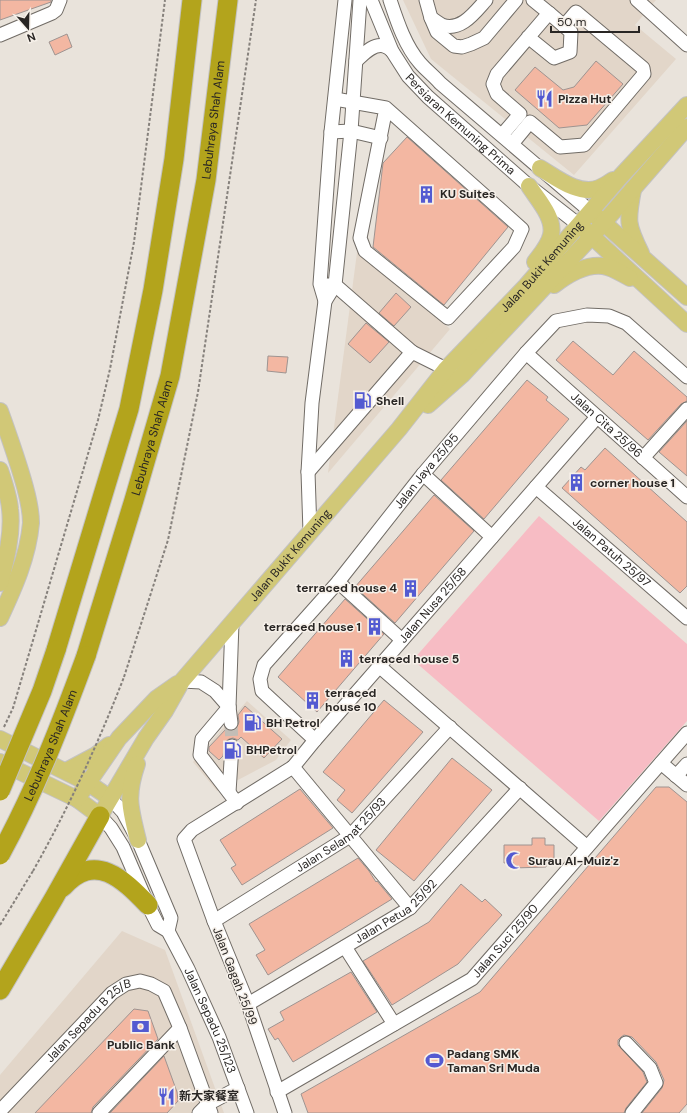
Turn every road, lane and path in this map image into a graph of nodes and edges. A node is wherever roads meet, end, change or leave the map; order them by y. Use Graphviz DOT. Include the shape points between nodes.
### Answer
graph roads {
  1 [pos="60,0"];
  2 [pos="165,0"];
  3 [pos="192,0"];
  4 [pos="228,0"];
  5 [pos="256,0"];
  6 [pos="345,0"];
  7 [pos="360,0"];
  8 [pos="371,0"];
  9 [pos="390,0"];
  10 [pos="426,0"];
  11 [pos="516,0"];
  12 [pos="533,0"];
  13 [pos="637,0"];
  14 [pos="484,2"];
  15 [pos="549,14"];
  16 [pos="431,18"];
  17 [pos="500,18"];
  18 [pos="564,26"];
  19 [pos="0,35"];
  20 [pos="528,37"];
  21 [pos="687,45"];
  22 [pos="392,51"];
  23 [pos="356,61"];
  24 [pos="335,99"];
  25 [pos="353,103"];
  26 [pos="687,105"];
  27 [pos="386,108"];
  28 [pos="525,118"];
  29 [pos="687,127"];
  30 [pos="351,131"];
  31 [pos="331,132"];
  32 [pos="502,135"];
  33 [pos="381,138"];
  34 [pos="512,144"];
  35 [pos="540,168"];
  36 [pos="621,176"];
  37 [pos="529,186"];
  38 [pos="634,188"];
  39 [pos="590,211"];
  40 [pos="603,223"];
  41 [pos="579,225"];
  42 [pos="592,236"];
  43 [pos="645,260"];
  44 [pos="320,284"];
  45 [pos="644,284"];
  46 [pos="335,285"];
  47 [pos="526,286"];
  48 [pos="687,297"];
  49 [pos="325,301"];
  50 [pos="526,307"];
  51 [pos="687,324"];
  52 [pos="412,352"];
  53 [pos="526,353"];
  54 [pos="446,370"];
  55 [pos="687,377"];
  56 [pos="687,409"];
  57 [pos="0,411"];
  58 [pos="597,417"];
  59 [pos="399,429"];
  60 [pos="643,458"];
  61 [pos="0,470"];
  62 [pos="308,472"];
  63 [pos="423,474"];
  64 [pos="536,487"];
  65 [pos="687,497"];
  66 [pos="310,532"];
  67 [pos="492,537"];
  68 [pos="338,582"];
  69 [pos="0,583"];
  70 [pos="686,616"];
  71 [pos="0,618"];
  72 [pos="232,623"];
  73 [pos="402,640"];
  74 [pos="379,666"];
  75 [pos="182,681"];
  76 [pos="229,707"];
  77 [pos="231,723"];
  78 [pos="450,727"];
  79 [pos="687,733"];
  80 [pos="2,734"];
  81 [pos="119,738"];
  82 [pos="146,738"];
  83 [pos="315,740"];
  84 [pos="232,746"];
  85 [pos="0,762"];
  86 [pos="661,763"];
  87 [pos="687,764"];
  88 [pos="293,767"];
  89 [pos="66,771"];
  90 [pos="676,776"];
  91 [pos="88,783"];
  92 [pos="687,785"];
  93 [pos="520,788"];
  94 [pos="0,791"];
  95 [pos="110,798"];
  96 [pos="233,798"];
  97 [pos="77,799"];
  98 [pos="100,816"];
  99 [pos="350,836"];
  100 [pos="184,839"];
  101 [pos="138,840"];
  102 [pos="587,847"];
  103 [pos="0,855"];
  104 [pos="54,898"];
  105 [pos="148,905"];
  106 [pos="410,908"];
  107 [pos="214,921"];
  108 [pos="0,925"];
  109 [pos="168,931"];
  110 [pos="345,947"];
  111 [pos="0,990"];
  112 [pos="248,1004"];
  113 [pos="394,1024"];
  114 [pos="180,1028"];
  115 [pos="626,1043"];
  116 [pos="238,1088"];
  117 [pos="277,1092"];
  118 [pos="206,1110"];
  119 [pos="0,1111"];
  120 [pos="99,1113"];
  121 [pos="247,1113"];
  122 [pos="285,1113"];
  123 [pos="632,1113"];
  1 -- 19 [label="street" via="52,14"];
  2 -- 80 [label="path" via="134,242 110,369 96,428 13,708"];
  3 -- 94 [label="highway, bridge" via="174,160 153,290 129,408 56,650"];
  4 -- 103 [label="highway, Lebuhraya Shah Alam, bridge" via="206,180 170,376 86,656 36,784"];
  5 -- 108 [label="path, bridge" via="198,392 168,540 124,677 106,724 56,830"];
  6 -- 24 [label="street"];
  7 -- 23 [label="street"];
  8 -- 22 [label="street, Persiaran Kemuning Prima"];
  9 -- 32 [label="street, Persiaran Kemuning Prima" via="407,43 419,62"];
  10 -- 16 [label="street"];
  11 -- 17 [label="street"];
  12 -- 15 [label="street"];
  13 -- 21 [label="street"];
  14 -- 16 [label="street" via="465,22 452,27 442,25"];
  14 -- 17 [label="street" via="484,14 490,20"];
  15 -- 18 [label="street"];
  15 -- 20 [label="street"];
  16 -- 17 [label="street" via="437,32 445,40 454,46 462,47 484,38"];
  18 -- 20 [label="street" via="571,32 570,52 554,58"];
  18 -- 28 [label="street" via="576,12 643,68 644,74 584,145 560,147"];
  20 -- 28 [label="street" via="496,74 493,84 497,94"];
  22 -- 23 [label="street" via="383,46 376,46"];
  22 -- 37 [label="street, Persiaran Kemuning Prima" via="408,76 428,97"];
  23 -- 25 [label="street"];
  24 -- 25 [label="street"];
  24 -- 31 [label="street"];
  25 -- 27 [label="street"];
  25 -- 30 [label="street"];
  26 -- 36 [label="main road, Jalan Bukit Kemuning"];
  27 -- 33 [label="street"];
  27 -- 33 [label="street" via="522,229 514,247 448,318 365,251 360,238"];
  28 -- 32 [label="street"];
  28 -- 34 [label="street"];
  29 -- 38 [label="main road, Jalan Bukit Kemuning"];
  30 -- 31 [label="street"];
  30 -- 33 [label="street"];
  30 -- 46 [label="street"];
  31 -- 44 [label="street"];
  32 -- 34 [label="street, Persiaran Kemuning Prima"];
  34 -- 35 [label="street, Persiaran Kemuning Prima"];
  35 -- 36 [label="main road" via="580,189 594,190"];
  35 -- 39 [label="street, Persiaran Kemuning Prima"];
  36 -- 39 [label="main road, Jalan Bukit Kemuning"];
  37 -- 41 [label="street, Persiaran Kemuning Prima"];
  37 -- 47 [label="main road" via="547,213 551,235 532,267"];
  38 -- 40 [label="main road, Jalan Bukit Kemuning"];
  38 -- 43 [label="main road" via="628,220 633,237"];
  39 -- 40 [label="main road"];
  39 -- 41 [label="main road, Jalan Bukit Kemuning"];
  40 -- 42 [label="main road, Jalan Bukit Kemuning"];
  40 -- 43 [label="main road"];
  41 -- 42 [label="main road"];
  41 -- 47 [label="main road, Jalan Bukit Kemuning"];
  42 -- 45 [label="main road"];
  42 -- 50 [label="main road, Jalan Bukit Kemuning"];
  43 -- 48 [label="main road"];
  44 -- 46 [label="street"];
  44 -- 49 [label="street"];
  45 -- 50 [label="main road" via="604,266 588,267 559,281"];
  45 -- 51 [label="main road"];
  46 -- 49 [label="street"];
  46 -- 52 [label="street"];
  47 -- 54 [label="main road, Jalan Bukit Kemuning"];
  49 -- 62 [label="street" via="312,403"];
  50 -- 59 [label="main road, Jalan Bukit Kemuning" via="462,375"];
  52 -- 54 [label="street"];
  52 -- 62 [label="street"];
  53 -- 55 [label="street, Jalan Jaya 25/95" via="556,321 588,315 609,316 626,323"];
  53 -- 58 [label="street, Jalan Cita 25/96"];
  53 -- 63 [label="street, Jalan Jaya 25/95"];
  54 -- 59 [label="main road, Jalan Bukit Kemuning"];
  56 -- 60 [label="street"];
  57 -- 71 [label="main road" via="30,505 31,522 25,557"];
  58 -- 60 [label="street, Jalan Cita 25/96"];
  58 -- 64 [label="street, Jalan Nusa 25/58"];
  59 -- 66 [label="main road, Jalan Bukit Kemuning"];
  60 -- 65 [label="street, Jalan Cita 25/96"];
  61 -- 69 [label="main road" via="6,488 10,528"];
  62 -- 66 [label="street"];
  63 -- 67 [label="street"];
  63 -- 68 [label="street, Jalan Jaya 25/95"];
  64 -- 67 [label="street, Jalan Nusa 25/58"];
  64 -- 70 [label="street, Jalan Patuh 25/97"];
  66 -- 72 [label="main road, Jalan Bukit Kemuning"];
  67 -- 73 [label="street, Jalan Nusa 25/58"];
  68 -- 73 [label="street"];
  68 -- 83 [label="street, Jalan Jaya 25/95" via="264,665 260,679 262,692"];
  72 -- 75 [label="main road, Jalan Bukit Kemuning"];
  72 -- 76 [label="street"];
  73 -- 74 [label="street, Jalan Nusa 25/58"];
  74 -- 78 [label="street"];
  74 -- 83 [label="street, Jalan Nusa 25/58"];
  75 -- 76 [label="street" via="201,682 215,691"];
  75 -- 81 [label="main road, Jalan Bukit Kemuning" via="157,698"];
  75 -- 82 [label="main road, Jalan Bukit Kemuning"];
  76 -- 77 [label="street"];
  76 -- 96 [label="street" via="202,739 200,755"];
  78 -- 93 [label="street"];
  78 -- 99 [label="street, Jalan Selamat 25/93"];
  79 -- 86 [label="street, Jalan Suci 25/90"];
  80 -- 89 [label="main road"];
  81 -- 89 [label="main road" via="96,755"];
  81 -- 91 [label="main road, Jalan Bukit Kemuning"];
  82 -- 95 [label="main road, Jalan Bukit Kemuning"];
  82 -- 101 [label="main road" via="130,791 130,808"];
  83 -- 88 [label="street, Jalan Nusa 25/58"];
  84 -- 96 [label="street"];
  85 -- 97 [label="main road, Jalan Sepadu 25/123"];
  86 -- 90 [label="street"];
  86 -- 102 [label="street, Jalan Suci 25/90"];
  87 -- 90 [label="street"];
  88 -- 96 [label="street, Jalan Nusa 25/58"];
  88 -- 99 [label="street"];
  89 -- 91 [label="main road"];
  90 -- 92 [label="street"];
  91 -- 95 [label="main road, Jalan Sepadu 25/123"];
  91 -- 97 [label="main road, Jalan Bukit Kemuning"];
  93 -- 102 [label="street"];
  93 -- 106 [label="street, Jalan Petua 25/92"];
  95 -- 98 [label="main road, Jalan Bukit Kemuning"];
  95 -- 101 [label="street, Jalan Sepadu 25/123" via="123,812"];
  96 -- 100 [label="street, Jalan Nusa 25/58"];
  97 -- 98 [label="main road, Jalan Sepadu 25/123"];
  98 -- 104 [label="highway"];
  98 -- 105 [label="street, Jalan Sepadu 25/123" via="123,847"];
  99 -- 106 [label="street"];
  99 -- 107 [label="street, Jalan Selamat 25/93"];
  100 -- 107 [label="street, Jalan Gagah 25/99"];
  101 -- 109 [label="street, Jalan Sepadu 25/123" via="171,918"];
  102 -- 113 [label="street, Jalan Suci 25/90" via="472,979"];
  104 -- 105 [label="highway" via="70,879 83,872 98,870 112,874 128,884"];
  104 -- 111 [label="highway"];
  105 -- 109 [label="street, Jalan Sepadu 25/123" via="158,925"];
  106 -- 110 [label="street, Jalan Petua 25/92"];
  107 -- 112 [label="street, Jalan Gagah 25/99"];
  109 -- 116 [label="street, Jalan Sepadu 25/123" via="216,1030"];
  110 -- 112 [label="street, Jalan Petua 25/92"];
  110 -- 113 [label="street"];
  112 -- 117 [label="street, Jalan Gagah 25/99"];
  113 -- 117 [label="street, Jalan Suci 25/90"];
  114 -- 118 [label="street, Jalan Sepadu B 25/B"];
  114 -- 119 [label="street, Jalan Sepadu B 25/B" via="164,992 140,981 126,984 112,993"];
  114 -- 120 [label="street"];
  115 -- 123 [label="street" via="650,1068 656,1082"];
  116 -- 118 [label="street"];
  116 -- 121 [label="street, Jalan Sepadu 25/123"];
  117 -- 122 [label="street, Jalan Gagah 25/99"];
}
